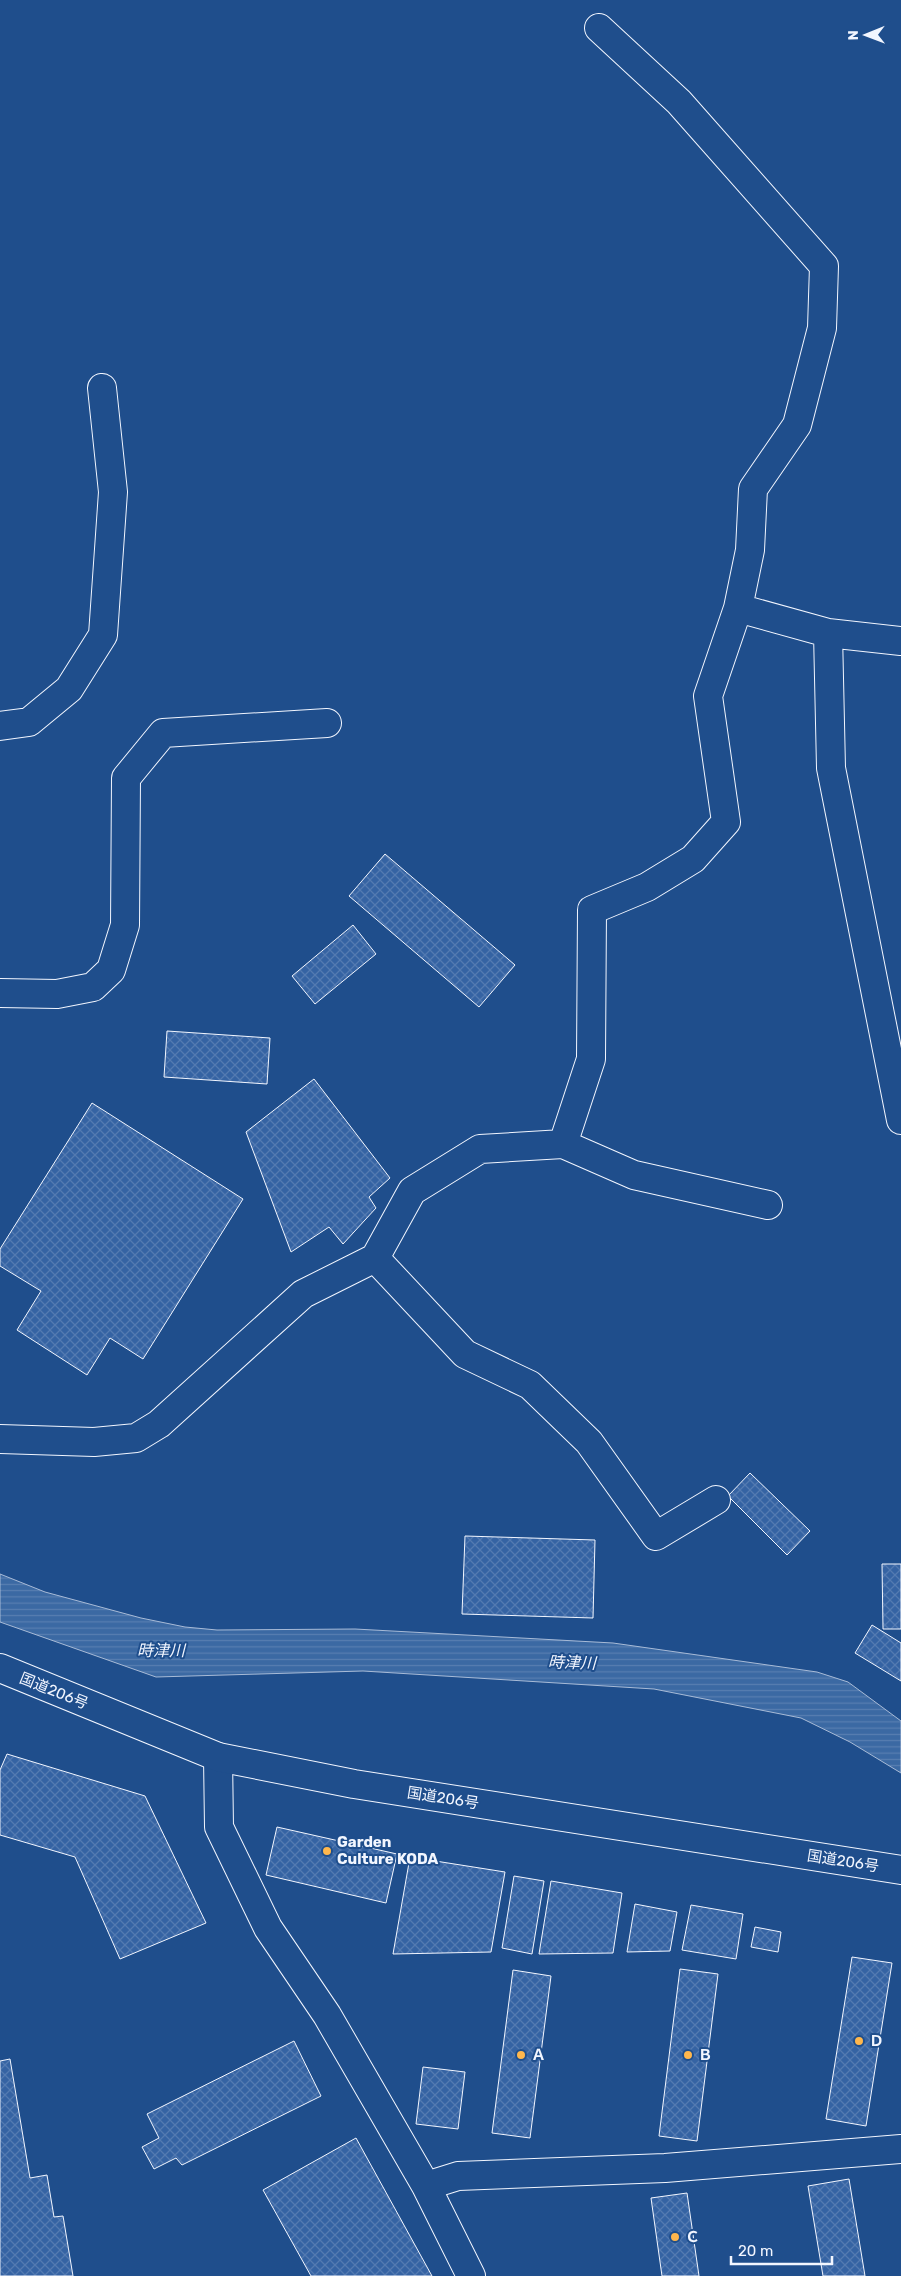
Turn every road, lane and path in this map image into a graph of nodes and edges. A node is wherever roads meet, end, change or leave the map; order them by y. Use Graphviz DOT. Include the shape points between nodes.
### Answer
graph roads {
  1 [pos="599,28"];
  2 [pos="102,388"];
  3 [pos="738,608"];
  4 [pos="828,633"];
  5 [pos="901,641"];
  6 [pos="327,723"];
  7 [pos="0,726"];
  8 [pos="0,993"];
  9 [pos="901,1120"];
  10 [pos="563,1144"];
  11 [pos="768,1205"];
  12 [pos="375,1258"];
  13 [pos="0,1439"];
  14 [pos="716,1500"];
  15 [pos="0,1668"];
  16 [pos="218,1757"];
  17 [pos="901,1870"];
  18 [pos="901,2149"];
  19 [pos="426,2186"];
  20 [pos="471,2276"];
  1 -- 3 [label="main road" via="680,102 824,266 822,328 797,425 753,489 750,550"];
  2 -- 7 [label="main road" via="113,492 103,635 69,689 29,722"];
  3 -- 4 [label="main road"];
  3 -- 10 [label="main road" via="708,696 726,822 693,858 647,887 592,910 591,1059"];
  4 -- 5 [label="main road"];
  4 -- 9 [label="main road" via="831,768"];
  6 -- 8 [label="main road" via="163,733 126,778 125,925 111,970 93,987 84,989 57,994"];
  10 -- 11 [label="main road" via="634,1175"];
  10 -- 12 [label="main road" via="480,1150 412,1191"];
  12 -- 13 [label="main road" via="303,1294 159,1424 136,1438 94,1442"];
  12 -- 14 [label="main road" via="465,1354 530,1385 582,1436 656,1536"];
  15 -- 16 [label="main road, 国道206号"];
  16 -- 17 [label="main road, 国道206号" via="364,1786"];
  16 -- 19 [label="main road" via="219,1827 268,1928 327,2015"];
  18 -- 19 [label="main road" via="665,2168 458,2176"];
  19 -- 20 [label="main road"];
}
